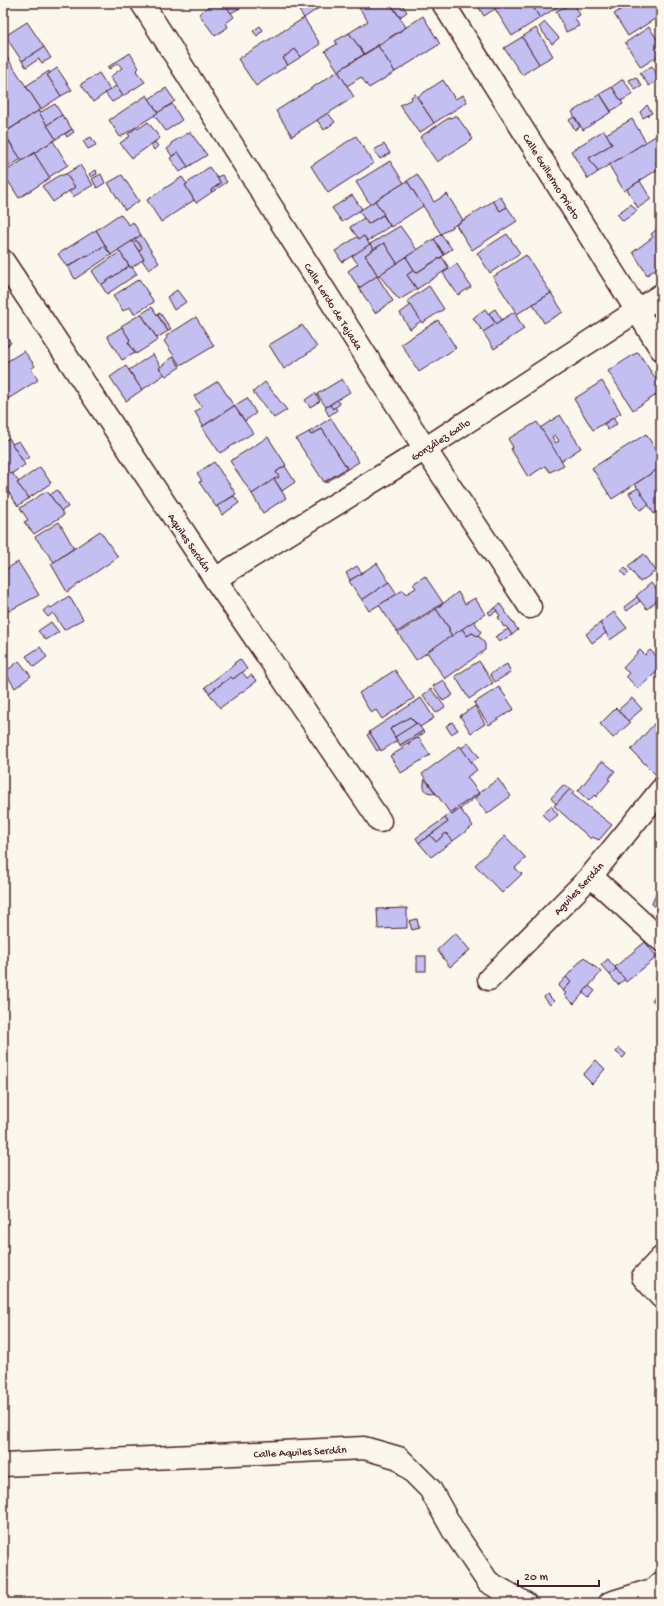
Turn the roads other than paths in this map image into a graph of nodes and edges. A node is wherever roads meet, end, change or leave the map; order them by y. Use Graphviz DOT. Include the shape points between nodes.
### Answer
graph roads {
  1 [pos="142,3"];
  2 [pos="443,3"];
  3 [pos="3,262"];
  4 [pos="661,295"];
  5 [pos="637,311"];
  6 [pos="661,349"];
  7 [pos="425,449"];
  8 [pos="215,579"];
  9 [pos="530,606"];
  10 [pos="661,790"];
  11 [pos="380,821"];
  12 [pos="591,876"];
  13 [pos="661,940"];
  14 [pos="489,979"];
  15 [pos="661,1258"];
  16 [pos="661,1296"];
  17 [pos="3,1466"];
  18 [pos="661,1584"];
  19 [pos="525,1603"];
  20 [pos="610,1603"];
  1 -- 7 [label="street, Calle Lerdo de Tejada"];
  2 -- 5 [label="street, Calle Guillermo Prieto"];
  3 -- 8 [label="street, Aquiles Serdán"];
  4 -- 5 [label="street, González Gallo"];
  5 -- 6 [label="street, Calle Guillermo Prieto"];
  5 -- 7 [label="street, González Gallo"];
  7 -- 8 [label="street, González Gallo"];
  7 -- 9 [label="street, Calle Lerdo de Tejada"];
  8 -- 11 [label="street, Aquiles Serdán"];
  10 -- 12 [label="street, Aguiles Serdán"];
  12 -- 13 [label="street"];
  12 -- 14 [label="street, Aguiles Serdán"];
  15 -- 16 [label="street" via="643,1276"];
  17 -- 19 [label="street, Calle Aquiles Serdán" via="364,1448 399,1458 430,1489 453,1530 488,1582"];
  18 -- 20 [label="street" via="652,1590"];
}
